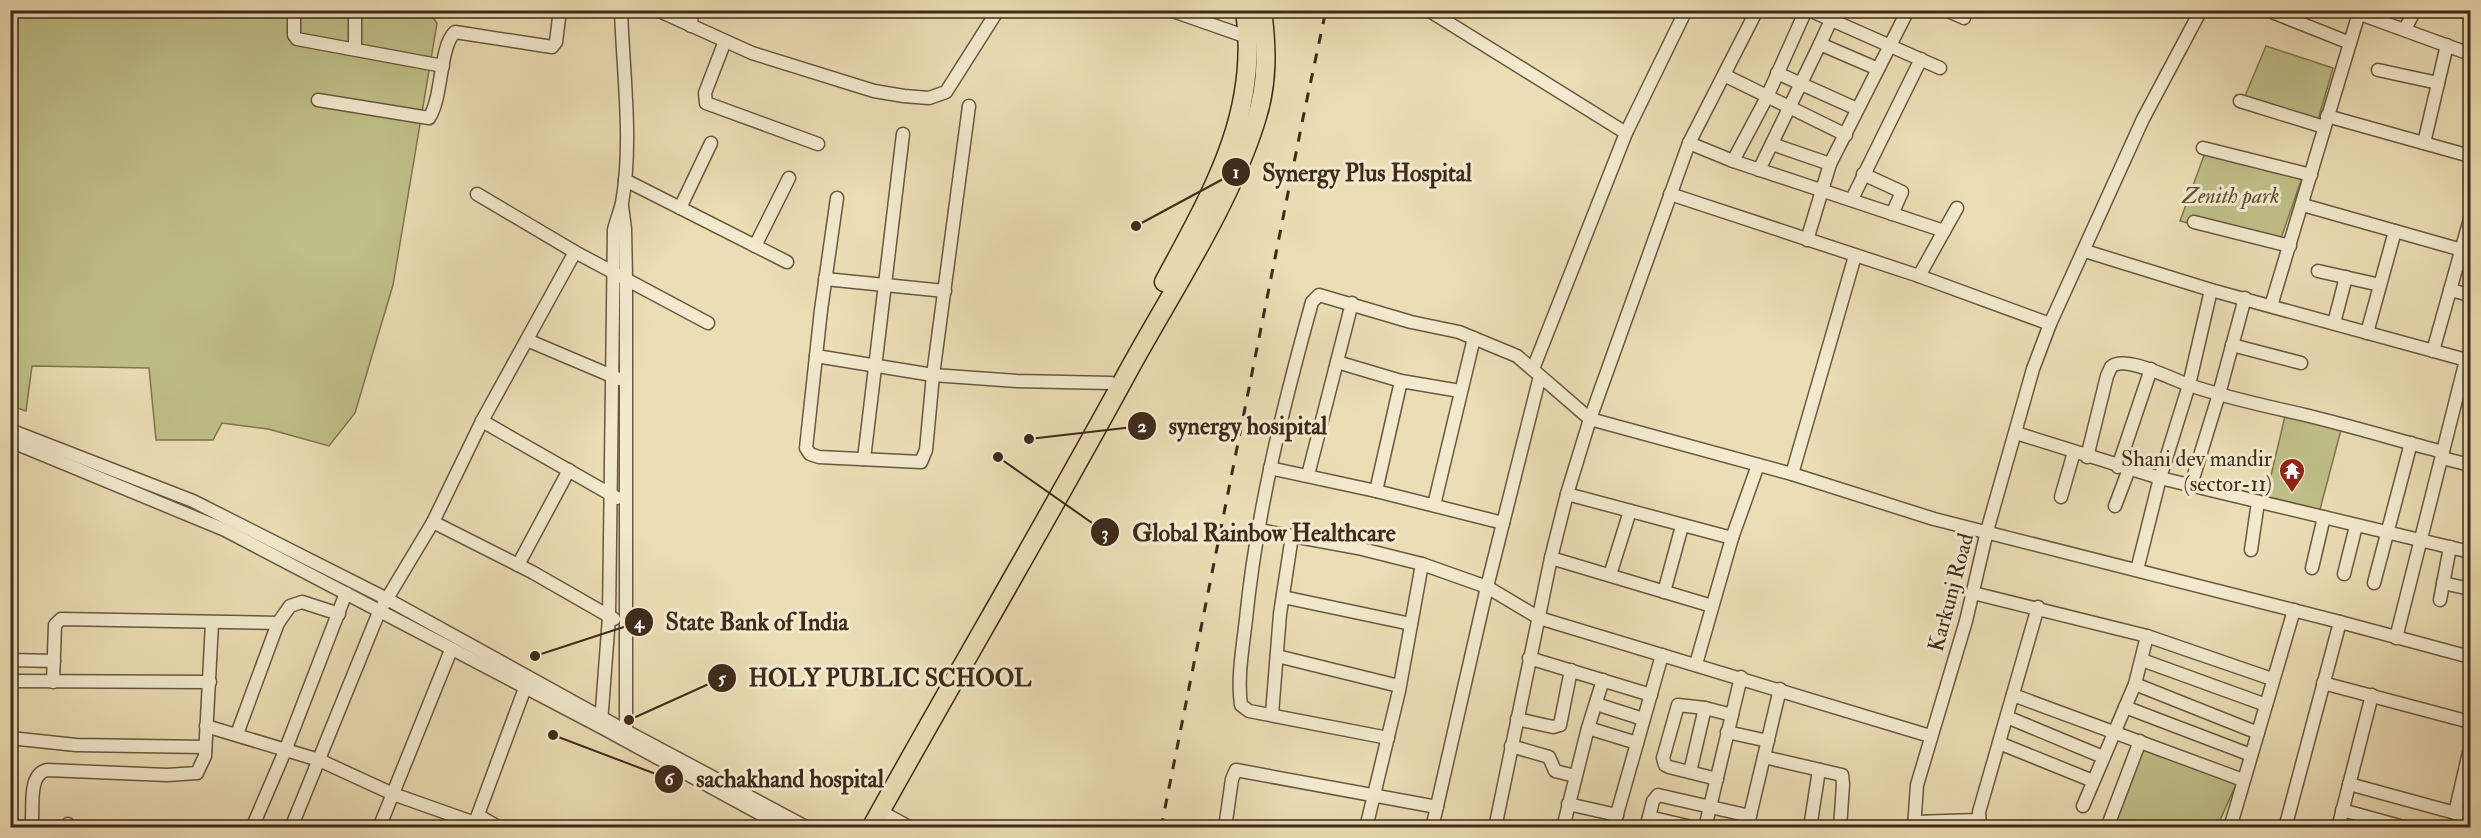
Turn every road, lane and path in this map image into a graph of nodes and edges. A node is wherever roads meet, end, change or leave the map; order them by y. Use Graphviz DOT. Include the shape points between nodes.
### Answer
graph roads {
  1 [pos="294,10"];
  2 [pos="355,10"];
  3 [pos="560,10"];
  4 [pos="621,10"];
  5 [pos="657,10"];
  6 [pos="692,10"];
  7 [pos="998,10"];
  8 [pos="1170,10"];
  9 [pos="1245,10"];
  10 [pos="1262,10"];
  11 [pos="1428,10"];
  12 [pos="1686,10"];
  13 [pos="1757,10"];
  14 [pos="1807,10"];
  15 [pos="1908,10"];
  16 [pos="1946,10"];
  17 [pos="2201,10"];
  18 [pos="2267,10"];
  19 [pos="2415,10"];
  20 [pos="2355,12"];
  21 [pos="1964,18"];
  22 [pos="1831,20"];
  23 [pos="691,26"];
  24 [pos="2405,29"];
  25 [pos="1247,37"];
  26 [pos="725,41"];
  27 [pos="2350,43"];
  28 [pos="1820,44"];
  29 [pos="1890,45"];
  30 [pos="2447,45"];
  31 [pos="355,48"];
  32 [pos="2470,54"];
  33 [pos="1921,59"];
  34 [pos="443,66"];
  35 [pos="1940,68"];
  36 [pos="1878,69"];
  37 [pos="2378,70"];
  38 [pos="1777,73"];
  39 [pos="1724,75"];
  40 [pos="2438,83"];
  41 [pos="1801,84"];
  42 [pos="1767,97"];
  43 [pos="318,100"];
  44 [pos="2240,101"];
  45 [pos="969,106"];
  46 [pos="1790,108"];
  47 [pos="1857,109"];
  48 [pos="2326,122"];
  49 [pos="1626,133"];
  50 [pos="903,134"];
  51 [pos="1846,135"];
  52 [pos="711,143"];
  53 [pos="1689,143"];
  54 [pos="818,144"];
  55 [pos="1772,144"];
  56 [pos="2424,144"];
  57 [pos="2203,148"];
  58 [pos="2470,156"];
  59 [pos="1733,161"];
  60 [pos="1830,164"];
  61 [pos="1760,170"];
  62 [pos="1863,174"];
  63 [pos="2311,175"];
  64 [pos="789,178"];
  65 [pos="625,180"];
  66 [pos="1821,189"];
  67 [pos="477,194"];
  68 [pos="1670,194"];
  69 [pos="837,198"];
  70 [pos="1852,199"];
  71 [pos="621,205"];
  72 [pos="2303,205"];
  73 [pos="1957,207"];
  74 [pos="680,208"];
  75 [pos="1892,214"];
  76 [pos="2470,219"];
  77 [pos="2194,222"];
  78 [pos="1944,231"];
  79 [pos="2395,231"];
  80 [pos="2468,237"];
  81 [pos="1807,240"];
  82 [pos="755,246"];
  83 [pos="2290,246"];
  84 [pos="2462,250"];
  85 [pos="2085,251"];
  86 [pos="575,252"];
  87 [pos="1856,256"];
  88 [pos="787,262"];
  89 [pos="613,271"];
  90 [pos="2318,271"];
  91 [pos="1920,276"];
  92 [pos="2346,278"];
  93 [pos="626,279"];
  94 [pos="825,279"];
  95 [pos="883,285"];
  96 [pos="2380,285"];
  97 [pos="2211,290"];
  98 [pos="2450,290"];
  99 [pos="945,291"];
  100 [pos="2470,295"];
  101 [pos="2245,298"];
  102 [pos="1352,303"];
  103 [pos="2271,306"];
  104 [pos="708,323"];
  105 [pos="2050,324"];
  106 [pos="2334,324"];
  107 [pos="2367,333"];
  108 [pos="1474,338"];
  109 [pos="527,340"];
  110 [pos="2232,345"];
  111 [pos="2433,351"];
  112 [pos="816,356"];
  113 [pos="2468,361"];
  114 [pos="1337,362"];
  115 [pos="2301,363"];
  116 [pos="875,366"];
  117 [pos="2151,369"];
  118 [pos="1536,372"];
  119 [pos="933,375"];
  120 [pos="613,376"];
  121 [pos="1401,381"];
  122 [pos="626,382"];
  123 [pos="1111,383"];
  124 [pos="2189,385"];
  125 [pos="1460,391"];
  126 [pos="2219,394"];
  127 [pos="1590,419"];
  128 [pos="482,421"];
  129 [pos="10,430"];
  130 [pos="2016,434"];
  131 [pos="10,441"];
  132 [pos="2411,443"];
  133 [pos="2074,452"];
  134 [pos="2443,455"];
  135 [pos="2087,457"];
  136 [pos="864,459"];
  137 [pos="1758,465"];
  138 [pos="2470,465"];
  139 [pos="1270,468"];
  140 [pos="2124,468"];
  141 [pos="569,470"];
  142 [pos="1792,474"];
  143 [pos="1308,475"];
  144 [pos="2160,477"];
  145 [pos="2191,485"];
  146 [pos="1376,491"];
  147 [pos="610,494"];
  148 [pos="1567,494"];
  149 [pos="2061,497"];
  150 [pos="2258,502"];
  151 [pos="626,504"];
  152 [pos="1434,505"];
  153 [pos="2115,506"];
  154 [pos="1630,511"];
  155 [pos="2324,517"];
  156 [pos="433,522"];
  157 [pos="1503,523"];
  158 [pos="1682,526"];
  159 [pos="2355,526"];
  160 [pos="1259,530"];
  161 [pos="1988,531"];
  162 [pos="2388,533"];
  163 [pos="1292,536"];
  164 [pos="1732,538"];
  165 [pos="2421,540"];
  166 [pos="2450,548"];
  167 [pos="2251,550"];
  168 [pos="2470,552"];
  169 [pos="1551,558"];
  170 [pos="1422,564"];
  171 [pos="518,565"];
  172 [pos="2312,568"];
  173 [pos="2137,570"];
  174 [pos="2344,574"];
  175 [pos="1610,575"];
  176 [pos="2443,583"];
  177 [pos="2374,584"];
  178 [pos="1487,587"];
  179 [pos="2470,589"];
  180 [pos="1664,592"];
  181 [pos="346,593"];
  182 [pos="1973,593"];
  183 [pos="1283,597"];
  184 [pos="387,599"];
  185 [pos="2440,600"];
  186 [pos="1712,606"];
  187 [pos="2038,607"];
  188 [pos="2294,610"];
  189 [pos="379,612"];
  190 [pos="339,614"];
  191 [pos="609,616"];
  192 [pos="1539,618"];
  193 [pos="2340,621"];
  194 [pos="212,623"];
  195 [pos="278,623"];
  196 [pos="1411,624"];
  197 [pos="625,626"];
  198 [pos="2147,636"];
  199 [pos="2396,638"];
  200 [pos="451,650"];
  201 [pos="1662,655"];
  202 [pos="1277,656"];
  203 [pos="2470,657"];
  204 [pos="1529,658"];
  205 [pos="10,660"];
  206 [pos="2142,660"];
  207 [pos="54,661"];
  208 [pos="1696,664"];
  209 [pos="1571,670"];
  210 [pos="1741,677"];
  211 [pos="2272,679"];
  212 [pos="1604,680"];
  213 [pos="10,681"];
  214 [pos="53,682"];
  215 [pos="210,682"];
  216 [pos="2323,683"];
  217 [pos="2135,684"];
  218 [pos="1399,686"];
  219 [pos="525,688"];
  220 [pos="1780,689"];
  221 [pos="1651,695"];
  222 [pos="2013,695"];
  223 [pos="2372,695"];
  224 [pos="1596,704"];
  225 [pos="2266,705"];
  226 [pos="2125,707"];
  227 [pos="1705,708"];
  228 [pos="1272,714"];
  229 [pos="1732,715"];
  230 [pos="2007,717"];
  231 [pos="1517,719"];
  232 [pos="1643,719"];
  233 [pos="601,722"];
  234 [pos="2470,722"];
  235 [pos="206,726"];
  236 [pos="1588,728"];
  237 [pos="1727,732"];
  238 [pos="2115,732"];
  239 [pos="2258,733"];
  240 [pos="237,734"];
  241 [pos="1930,736"];
  242 [pos="626,737"];
  243 [pos="10,738"];
  244 [pos="1388,738"];
  245 [pos="1768,741"];
  246 [pos="2140,741"];
  247 [pos="1637,743"];
  248 [pos="1999,743"];
  249 [pos="205,747"];
  250 [pos="1511,747"];
  251 [pos="2470,748"];
  252 [pos="285,751"];
  253 [pos="2251,755"];
  254 [pos="1764,757"];
  255 [pos="2103,757"];
  256 [pos="319,760"];
  257 [pos="1819,770"];
  258 [pos="1690,772"];
  259 [pos="1575,776"];
  260 [pos="1717,779"];
  261 [pos="2243,780"];
  262 [pos="2093,781"];
  263 [pos="2349,784"];
  264 [pos="393,794"];
  265 [pos="1374,796"];
  266 [pos="1568,804"];
  267 [pos="2083,806"];
  268 [pos="1437,807"];
  269 [pos="1710,807"];
  270 [pos="2342,810"];
  271 [pos="880,811"];
  272 [pos="2455,813"];
  273 [pos="2470,817"];
  274 [pos="32,819"];
  275 [pos="1615,821"];
  276 [pos="476,822"];
  277 [pos="1647,822"];
  278 [pos="1749,822"];
  279 [pos="1979,824"];
  280 [pos="1914,825"];
  281 [pos="252,828"];
  282 [pos="291,828"];
  283 [pos="379,828"];
  284 [pos="500,828"];
  285 [pos="786,828"];
  286 [pos="808,828"];
  287 [pos="858,828"];
  288 [pos="871,828"];
  289 [pos="911,828"];
  290 [pos="1225,828"];
  291 [pos="1366,828"];
  292 [pos="1432,828"];
  293 [pos="1495,828"];
  294 [pos="1563,828"];
  295 [pos="1696,828"];
  296 [pos="1705,828"];
  297 [pos="1810,828"];
  298 [pos="1840,828"];
  299 [pos="2107,828"];
  300 [pos="2230,828"];
  301 [pos="2285,828"];
  302 [pos="2338,828"];
  303 [pos="2407,828"];
  1 -- 31 [label="street" via="297,39"];
  2 -- 31 [label="street"];
  3 -- 34 [label="street" via="552,47 455,32 449,39"];
  4 -- 65 [label="street"];
  5 -- 23 [label="street"];
  6 -- 23 [label="street"];
  7 -- 26 [label="street" via="946,92 929,98 874,91"];
  8 -- 25 [label="street"];
  9 -- 25 [label="highway"];
  10 -- 271 [label="highway" via="1266,83 1248,144 1223,198"];
  11 -- 49 [label="street"];
  12 -- 49 [label="street"];
  13 -- 39 [label="street"];
  14 -- 22 [label="street"];
  14 -- 38 [label="street"];
  15 -- 29 [label="street"];
  16 -- 21 [label="street"];
  17 -- 85 [label="street, Karkunj Road" via="2143,119"];
  18 -- 27 [label="street"];
  19 -- 24 [label="street"];
  20 -- 24 [label="street"];
  20 -- 27 [label="street"];
  22 -- 28 [label="street"];
  22 -- 29 [label="street"];
  23 -- 26 [label="street"];
  24 -- 30 [label="street"];
  25 -- 123 [label="highway" via="1245,94 1223,165"];
  26 -- 54 [label="street" via="705,93 706,103"];
  27 -- 48 [label="street"];
  28 -- 36 [label="street"];
  28 -- 41 [label="street"];
  29 -- 33 [label="street"];
  29 -- 36 [label="street"];
  30 -- 32 [label="street"];
  30 -- 40 [label="street"];
  31 -- 34 [label="street"];
  33 -- 35 [label="street"];
  33 -- 62 [label="street"];
  34 -- 43 [label="street" via="431,117 426,119"];
  36 -- 47 [label="street"];
  37 -- 40 [label="street"];
  38 -- 41 [label="street"];
  38 -- 42 [label="street"];
  39 -- 42 [label="street"];
  39 -- 53 [label="street"];
  40 -- 56 [label="street"];
  41 -- 46 [label="street"];
  41 -- 47 [label="street"];
  42 -- 46 [label="street"];
  42 -- 59 [label="street"];
  44 -- 48 [label="street"];
  45 -- 99 [label="street"];
  46 -- 51 [label="street"];
  46 -- 55 [label="street"];
  47 -- 51 [label="street"];
  48 -- 56 [label="street"];
  48 -- 63 [label="street"];
  49 -- 118 [label="street"];
  50 -- 95 [label="street"];
  51 -- 60 [label="street"];
  52 -- 74 [label="street"];
  53 -- 59 [label="street"];
  53 -- 68 [label="street"];
  55 -- 60 [label="street"];
  55 -- 61 [label="street"];
  56 -- 58 [label="street"];
  57 -- 63 [label="street"];
  59 -- 61 [label="street"];
  60 -- 66 [label="street"];
  61 -- 66 [label="street"];
  62 -- 70 [label="street"];
  62 -- 75 [label="street" via="1902,192"];
  63 -- 72 [label="street"];
  64 -- 82 [label="street"];
  65 -- 71 [label="street"];
  65 -- 74 [label="street"];
  66 -- 70 [label="street"];
  66 -- 81 [label="street"];
  67 -- 86 [label="street"];
  68 -- 81 [label="street"];
  68 -- 127 [label="street"];
  69 -- 94 [label="street"];
  70 -- 75 [label="street"];
  71 -- 89 [label="street" via="614,230"];
  71 -- 93 [label="street"];
  72 -- 79 [label="street"];
  72 -- 83 [label="street"];
  73 -- 78 [label="street"];
  74 -- 82 [label="street"];
  75 -- 78 [label="street"];
  76 -- 80 [label="street"];
  77 -- 83 [label="street"];
  78 -- 91 [label="street"];
  79 -- 84 [label="street"];
  79 -- 96 [label="street"];
  80 -- 84 [label="street"];
  81 -- 87 [label="street"];
  82 -- 88 [label="street"];
  83 -- 103 [label="street"];
  84 -- 98 [label="street"];
  85 -- 97 [label="street"];
  85 -- 105 [label="street, Karkunj Road"];
  86 -- 89 [label="street"];
  86 -- 109 [label="street"];
  87 -- 91 [label="street"];
  87 -- 142 [label="street"];
  89 -- 93 [label="street"];
  89 -- 120 [label="street"];
  90 -- 92 [label="street"];
  91 -- 105 [label="street"];
  92 -- 96 [label="street"];
  92 -- 106 [label="street"];
  93 -- 104 [label="street"];
  93 -- 122 [label="street"];
  94 -- 95 [label="street"];
  94 -- 112 [label="street"];
  95 -- 99 [label="street"];
  95 -- 116 [label="street"];
  96 -- 107 [label="street"];
  97 -- 101 [label="street"];
  97 -- 124 [label="street"];
  98 -- 100 [label="street"];
  98 -- 111 [label="street"];
  99 -- 119 [label="street"];
  101 -- 103 [label="street"];
  101 -- 110 [label="street"];
  102 -- 108 [label="street"];
  102 -- 114 [label="street"];
  102 -- 139 [label="street" via="1322,295 1313,298"];
  103 -- 106 [label="street"];
  105 -- 130 [label="street, Karkunj Road"];
  106 -- 107 [label="street"];
  107 -- 111 [label="street"];
  108 -- 118 [label="street" via="1517,356"];
  108 -- 125 [label="street"];
  109 -- 120 [label="street"];
  109 -- 128 [label="street"];
  110 -- 115 [label="street"];
  110 -- 126 [label="street"];
  111 -- 113 [label="street"];
  112 -- 116 [label="street"];
  112 -- 136 [label="street" via="806,448 819,457"];
  113 -- 134 [label="street"];
  114 -- 121 [label="street"];
  114 -- 143 [label="street"];
  116 -- 119 [label="street"];
  116 -- 136 [label="street"];
  117 -- 124 [label="street"];
  117 -- 135 [label="street" via="2119,363 2111,367"];
  117 -- 140 [label="street"];
  118 -- 127 [label="street"];
  118 -- 157 [label="street"];
  119 -- 123 [label="street"];
  119 -- 136 [label="street" via="926,450 921,462"];
  120 -- 122 [label="street"];
  120 -- 147 [label="street"];
  121 -- 125 [label="street"];
  121 -- 146 [label="street"];
  122 -- 151 [label="street"];
  123 -- 287 [label="highway"];
  124 -- 126 [label="street"];
  124 -- 144 [label="street"];
  125 -- 152 [label="street"];
  126 -- 132 [label="street"];
  126 -- 145 [label="street"];
  127 -- 137 [label="street"];
  127 -- 148 [label="street"];
  128 -- 141 [label="street"];
  128 -- 156 [label="street"];
  129 -- 184 [label="street" via="193,501"];
  130 -- 133 [label="street"];
  130 -- 161 [label="street, Karkunj Road"];
  131 -- 181 [label="street" via="225,530"];
  132 -- 134 [label="street"];
  132 -- 162 [label="street"];
  133 -- 135 [label="street"];
  133 -- 149 [label="street"];
  134 -- 138 [label="street"];
  134 -- 165 [label="street"];
  135 -- 140 [label="street"];
  137 -- 142 [label="street"];
  137 -- 164 [label="street"];
  139 -- 143 [label="street"];
  139 -- 160 [label="street"];
  140 -- 144 [label="street"];
  140 -- 153 [label="street"];
  141 -- 147 [label="street"];
  141 -- 171 [label="street"];
  142 -- 161 [label="street" via="1934,519"];
  143 -- 146 [label="street"];
  144 -- 145 [label="street"];
  144 -- 173 [label="street"];
  145 -- 150 [label="street"];
  146 -- 152 [label="street"];
  147 -- 151 [label="street"];
  147 -- 191 [label="street"];
  148 -- 154 [label="street"];
  148 -- 169 [label="street"];
  150 -- 155 [label="street"];
  150 -- 167 [label="street"];
  151 -- 197 [label="street"];
  152 -- 157 [label="street"];
  154 -- 158 [label="street"];
  154 -- 175 [label="street"];
  155 -- 159 [label="street"];
  155 -- 172 [label="street"];
  156 -- 171 [label="street"];
  156 -- 184 [label="street"];
  157 -- 178 [label="street"];
  158 -- 164 [label="street"];
  158 -- 180 [label="street"];
  159 -- 162 [label="street"];
  159 -- 174 [label="street"];
  160 -- 163 [label="street"];
  160 -- 228 [label="street" via="1251,574 1240,699 1244,708"];
  161 -- 173 [label="street"];
  161 -- 182 [label="street, Karkunj Road"];
  162 -- 165 [label="street"];
  162 -- 177 [label="street"];
  163 -- 170 [label="street"];
  163 -- 183 [label="street"];
  164 -- 186 [label="street"];
  165 -- 166 [label="street"];
  165 -- 199 [label="street"];
  166 -- 168 [label="street"];
  166 -- 176 [label="street"];
  169 -- 175 [label="street"];
  169 -- 192 [label="street"];
  170 -- 178 [label="street"];
  170 -- 196 [label="street"];
  171 -- 191 [label="street"];
  173 -- 188 [label="street"];
  175 -- 180 [label="street"];
  176 -- 179 [label="street"];
  176 -- 185 [label="street"];
  178 -- 192 [label="street"];
  178 -- 268 [label="street"];
  180 -- 186 [label="street"];
  181 -- 189 [label="street"];
  181 -- 190 [label="street"];
  182 -- 187 [label="street"];
  182 -- 241 [label="street, Karkunj Road"];
  183 -- 196 [label="street"];
  183 -- 202 [label="street"];
  184 -- 189 [label="street"];
  184 -- 233 [label="street"];
  186 -- 208 [label="street"];
  187 -- 198 [label="street"];
  187 -- 222 [label="street"];
  188 -- 193 [label="street"];
  188 -- 211 [label="street"];
  189 -- 200 [label="street"];
  189 -- 256 [label="street"];
  190 -- 195 [label="street" via="298,602 290,606"];
  190 -- 252 [label="street"];
  191 -- 197 [label="street"];
  191 -- 233 [label="street"];
  192 -- 201 [label="street"];
  192 -- 204 [label="street"];
  193 -- 199 [label="street"];
  193 -- 216 [label="street"];
  194 -- 195 [label="street"];
  194 -- 207 [label="street" via="60,619 55,625"];
  194 -- 215 [label="street"];
  195 -- 240 [label="street"];
  196 -- 218 [label="street"];
  197 -- 242 [label="street"];
  198 -- 206 [label="street"];
  198 -- 211 [label="street"];
  199 -- 203 [label="street"];
  200 -- 219 [label="street"];
  200 -- 264 [label="street"];
  201 -- 208 [label="street"];
  201 -- 221 [label="street"];
  202 -- 218 [label="street"];
  202 -- 228 [label="street"];
  204 -- 209 [label="street"];
  204 -- 231 [label="street"];
  205 -- 207 [label="street"];
  206 -- 217 [label="street"];
  206 -- 225 [label="street"];
  207 -- 214 [label="street"];
  208 -- 210 [label="street"];
  209 -- 212 [label="street"];
  209 -- 231 [label="street" via="1560,725"];
  210 -- 220 [label="street"];
  210 -- 229 [label="street"];
  211 -- 225 [label="street"];
  212 -- 221 [label="street"];
  212 -- 224 [label="street"];
  213 -- 214 [label="street"];
  214 -- 215 [label="street"];
  215 -- 235 [label="street"];
  216 -- 223 [label="street"];
  216 -- 301 [label="street"];
  217 -- 226 [label="street"];
  217 -- 239 [label="street"];
  218 -- 244 [label="street"];
  219 -- 233 [label="street"];
  219 -- 276 [label="street"];
  220 -- 241 [label="street"];
  220 -- 245 [label="street"];
  221 -- 232 [label="street"];
  222 -- 230 [label="street"];
  222 -- 238 [label="street"];
  223 -- 234 [label="street"];
  223 -- 263 [label="street"];
  224 -- 232 [label="street"];
  224 -- 236 [label="street"];
  225 -- 239 [label="street"];
  226 -- 238 [label="street"];
  226 -- 253 [label="street"];
  227 -- 229 [label="street"];
  227 -- 258 [label="street"];
  227 -- 258 [label="street" via="1678,705 1663,758 1665,765"];
  228 -- 244 [label="street"];
  229 -- 237 [label="street"];
  230 -- 248 [label="street"];
  230 -- 255 [label="street"];
  231 -- 250 [label="street"];
  232 -- 247 [label="street"];
  233 -- 242 [label="street"];
  235 -- 240 [label="street"];
  235 -- 249 [label="street"];
  236 -- 247 [label="street"];
  236 -- 259 [label="street"];
  237 -- 245 [label="street"];
  237 -- 260 [label="street"];
  238 -- 246 [label="street"];
  238 -- 255 [label="street"];
  239 -- 253 [label="street"];
  240 -- 252 [label="street"];
  241 -- 280 [label="street, Karkunj Road" via="1917,785"];
  242 -- 285 [label="street"];
  242 -- 286 [label="street"];
  243 -- 249 [label="street" via="76,746"];
  244 -- 265 [label="street"];
  245 -- 254 [label="street"];
  246 -- 261 [label="street"];
  246 -- 299 [label="street"];
  247 -- 275 [label="street"];
  248 -- 262 [label="street"];
  248 -- 279 [label="street"];
  249 -- 274 [label="street" via="202,766 193,775 40,772"];
  250 -- 259 [label="street" via="1549,757 1555,771"];
  250 -- 293 [label="street"];
  251 -- 272 [label="street"];
  252 -- 256 [label="street"];
  252 -- 281 [label="street"];
  253 -- 261 [label="street"];
  254 -- 257 [label="street"];
  254 -- 278 [label="street"];
  255 -- 262 [label="street"];
  256 -- 264 [label="street"];
  256 -- 282 [label="street"];
  257 -- 297 [label="street"];
  257 -- 298 [label="street" via="1843,778"];
  258 -- 260 [label="street"];
  259 -- 266 [label="street"];
  260 -- 269 [label="street"];
  261 -- 300 [label="street"];
  262 -- 267 [label="street"];
  263 -- 270 [label="street"];
  263 -- 272 [label="street"];
  264 -- 276 [label="street"];
  264 -- 283 [label="street"];
  265 -- 268 [label="street"];
  265 -- 290 [label="street" via="1236,770"];
  265 -- 291 [label="street"];
  266 -- 275 [label="street"];
  266 -- 294 [label="street"];
  268 -- 292 [label="street"];
  269 -- 277 [label="street" via="1658,795"];
  269 -- 278 [label="street"];
  269 -- 296 [label="street"];
  270 -- 302 [label="street"];
  270 -- 303 [label="street"];
  271 -- 288 [label="highway"];
  271 -- 289 [label="street"];
  272 -- 273 [label="street"];
  276 -- 284 [label="street"];
  277 -- 295 [label="street"];
  279 -- 280 [label="street"];
}
